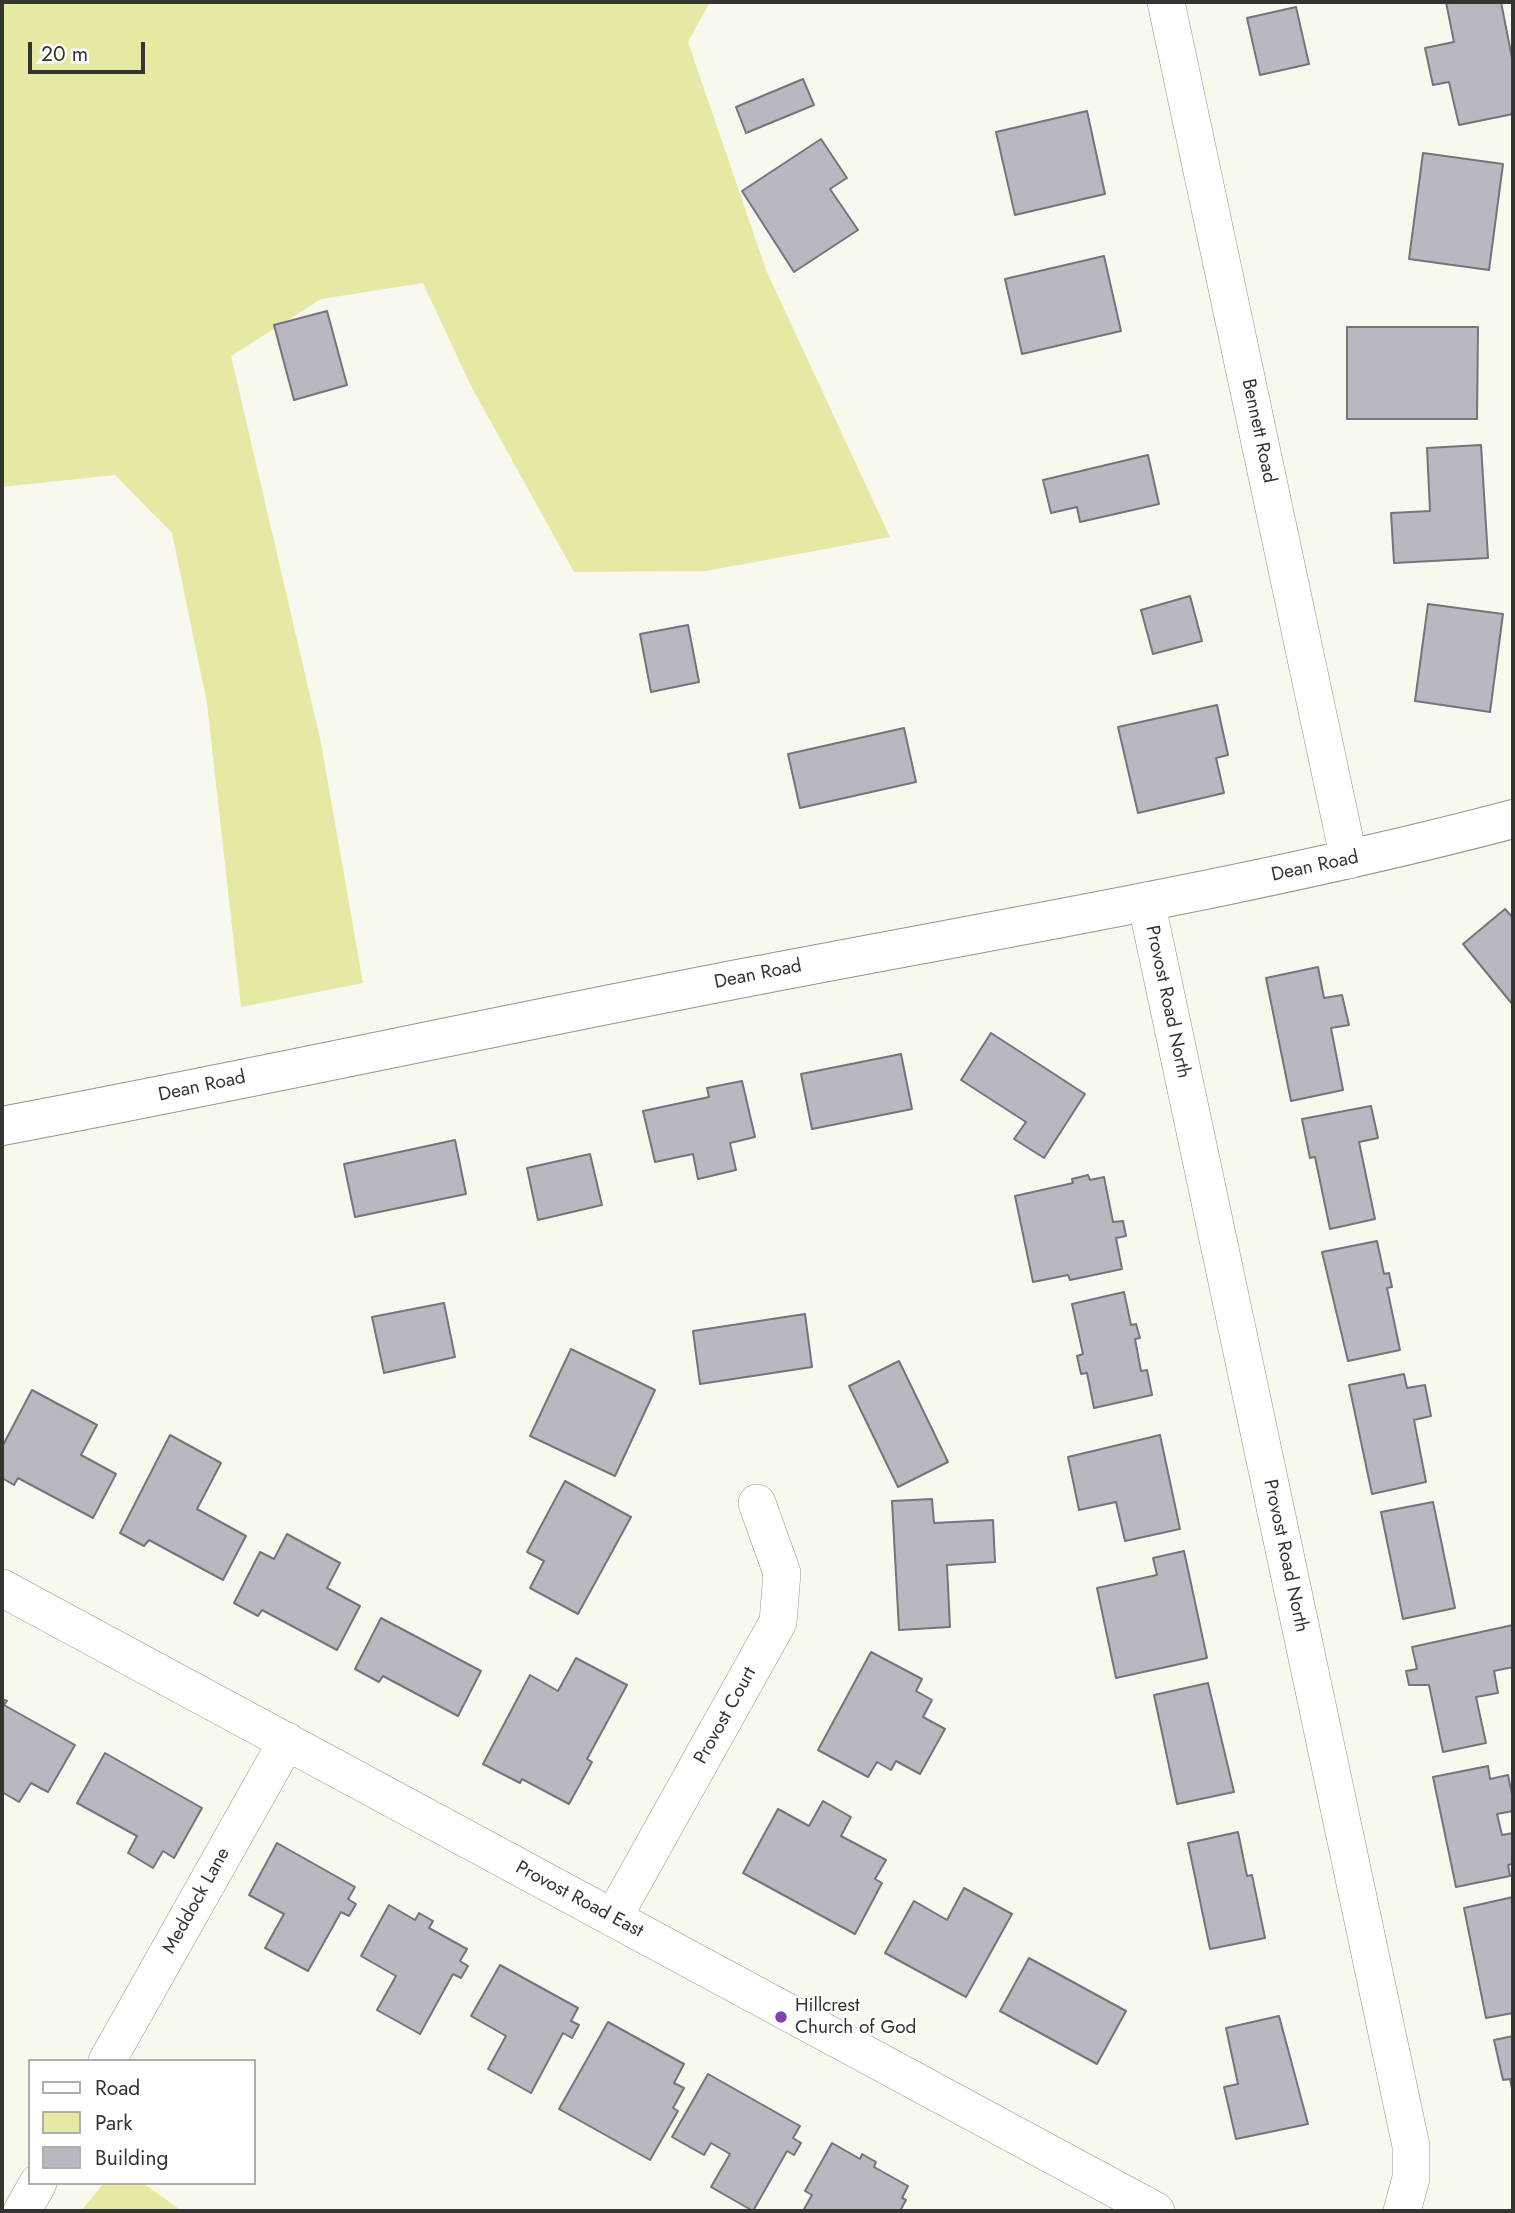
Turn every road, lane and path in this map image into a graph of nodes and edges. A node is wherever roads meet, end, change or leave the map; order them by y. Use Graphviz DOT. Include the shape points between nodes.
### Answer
graph roads {
  1 [pos="1166,2"];
  2 [pos="1513,819"];
  3 [pos="1349,860"];
  4 [pos="1146,901"];
  5 [pos="2,1126"];
  6 [pos="757,1503"];
  7 [pos="2,1588"];
  8 [pos="287,1741"];
  9 [pos="613,1918"];
  10 [pos="108,2059"];
  11 [pos="37,2185"];
  12 [pos="22,2211"];
  13 [pos="1156,2211"];
  14 [pos="1402,2211"];
  1 -- 3 [label="street, Bennett Road"];
  2 -- 3 [label="main road, Dean Road"];
  3 -- 4 [label="main road, Dean Road"];
  4 -- 5 [label="main road, Dean Road"];
  4 -- 14 [label="street, Provost Road North" via="1411,2146 1411,2178"];
  6 -- 9 [label="street, Provost Court" via="782,1573 778,1622"];
  7 -- 8 [label="street, Provost Road East"];
  8 -- 9 [label="street, Provost Road East"];
  8 -- 10 [label="street, Meddock Lane"];
  9 -- 13 [label="street, Provost Road East"];
  11 -- 12 [label="street"];
}
